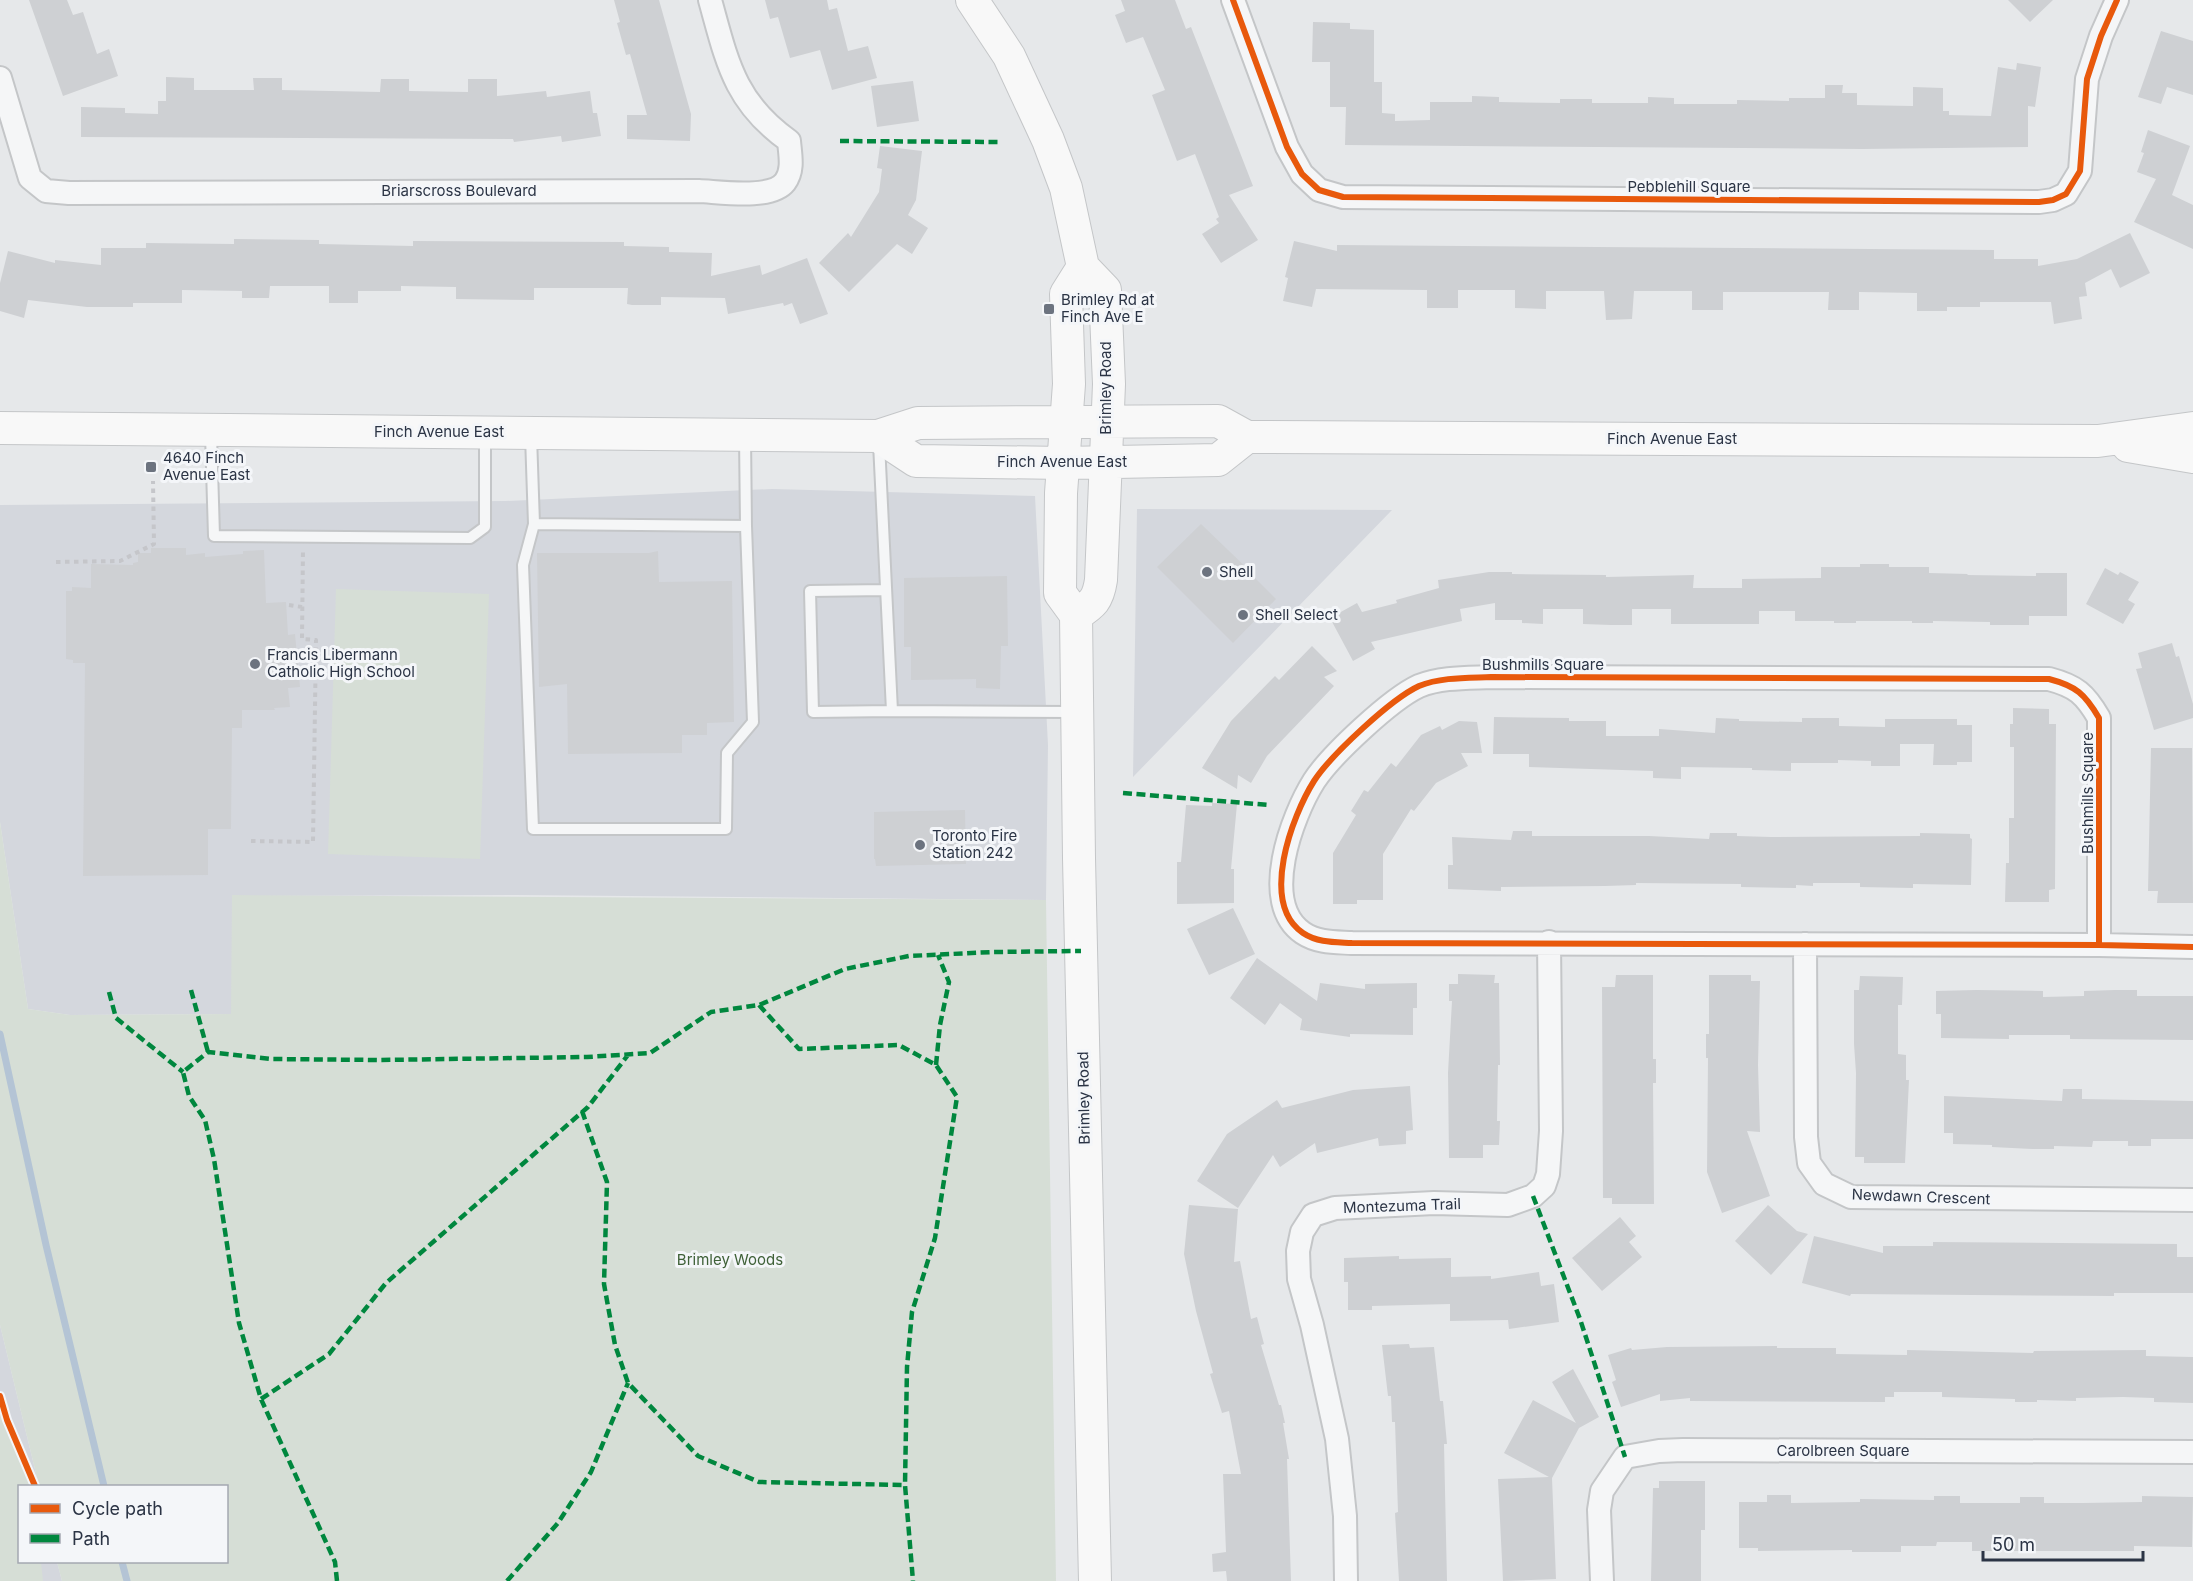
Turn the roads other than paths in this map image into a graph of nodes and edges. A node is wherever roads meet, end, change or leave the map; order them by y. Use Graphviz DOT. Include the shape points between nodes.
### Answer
graph roads {
  1 [pos="710,0"];
  2 [pos="972,0"];
  3 [pos="1233,0"];
  4 [pos="2117,0"];
  5 [pos="0,78"];
  6 [pos="1083,267"];
  7 [pos="1107,421"];
  8 [pos="1067,422"];
  9 [pos="0,428"];
  10 [pos="2193,428"];
  11 [pos="211,430"];
  12 [pos="484,432"];
  13 [pos="531,433"];
  14 [pos="745,435"];
  15 [pos="878,436"];
  16 [pos="1247,437"];
  17 [pos="2098,441"];
  18 [pos="2193,457"];
  19 [pos="1064,463"];
  20 [pos="1106,463"];
  21 [pos="534,524"];
  22 [pos="746,526"];
  23 [pos="886,590"];
  24 [pos="1076,615"];
  25 [pos="892,711"];
  26 [pos="1077,712"];
  27 [pos="1549,942"];
  28 [pos="1805,944"];
  29 [pos="2099,945"];
  30 [pos="2193,947"];
  31 [pos="2193,1200"];
  32 [pos="2193,1452"];
  33 [pos="1095,1581"];
  34 [pos="1346,1581"];
  35 [pos="1602,1581"];
  1 -- 5 [label="street, Briarscross Boulevard" via="735,82 771,128 789,141 791,166 785,183 766,193 46,191 30,178"];
  2 -- 6 [label="main road" via="1009,56 1048,140 1066,188"];
  3 -- 4 [label="street, Pebblehill Square" via="1287,147 1302,174 1319,190 1343,197 2028,202 2054,200 2066,194 2080,171 2087,79"];
  6 -- 7 [label="main road, Brimley Road" via="1105,290"];
  6 -- 8 [label="main road" via="1066,294"];
  7 -- 8 [label="main road, Finch Avenue East"];
  7 -- 16 [label="main road, Finch Avenue East" via="1218,421"];
  7 -- 20 [label="main road, Brimley Road"];
  8 -- 15 [label="main road, Finch Avenue East" via="918,423"];
  8 -- 19 [label="main road"];
  9 -- 11 [label="main road, Finch Avenue East"];
  10 -- 17 [label="main road, Finch Avenue East"];
  11 -- 12 [label="main road, Finch Avenue East"];
  11 -- 12 [label="lane" via="214,536 470,538 485,527"];
  12 -- 13 [label="main road, Finch Avenue East"];
  13 -- 14 [label="main road, Finch Avenue East"];
  13 -- 21 [label="lane"];
  14 -- 15 [label="main road, Finch Avenue East"];
  14 -- 22 [label="lane"];
  15 -- 19 [label="main road, Finch Avenue East" via="916,461"];
  15 -- 23 [label="lane"];
  16 -- 17 [label="main road, Finch Avenue East"];
  16 -- 20 [label="main road, Finch Avenue East" via="1218,460"];
  17 -- 18 [label="main road, Finch Avenue East"];
  19 -- 20 [label="main road, Finch Avenue East"];
  19 -- 24 [label="main road" via="1060,593"];
  20 -- 24 [label="main road, Brimley Road" via="1099,593 1092,605"];
  21 -- 22 [label="lane"];
  21 -- 22 [label="lane" via="523,566 532,829 726,829 727,753 753,722"];
  23 -- 25 [label="lane"];
  23 -- 25 [label="lane" via="810,591 813,712"];
  24 -- 26 [label="main road, Brimley Road"];
  25 -- 26 [label="lane"];
  26 -- 33 [label="main road, Brimley Road"];
  27 -- 28 [label="street, Bushmills Square"];
  27 -- 29 [label="street, Bushmills Square" via="1319,940 1302,932 1283,906 1282,873 1287,841 1315,779 1362,729 1419,686 1448,679 1491,677 2021,678 2068,684 2089,700 2100,718"];
  27 -- 34 [label="street, Montezuma Trail" via="1551,1131 1544,1186 1533,1196 1508,1205 1434,1203 1335,1208 1313,1215 1302,1232 1299,1279 1337,1439 1345,1516"];
  28 -- 29 [label="street, Bushmills Square"];
  28 -- 31 [label="street, Newdawn Crescent" via="1806,1137 1809,1163 1824,1184 1851,1197"];
  29 -- 30 [label="street, Bushmills Square"];
  32 -- 35 [label="street, Carolbreen Square" via="1683,1450 1625,1457 1602,1491"];
}
